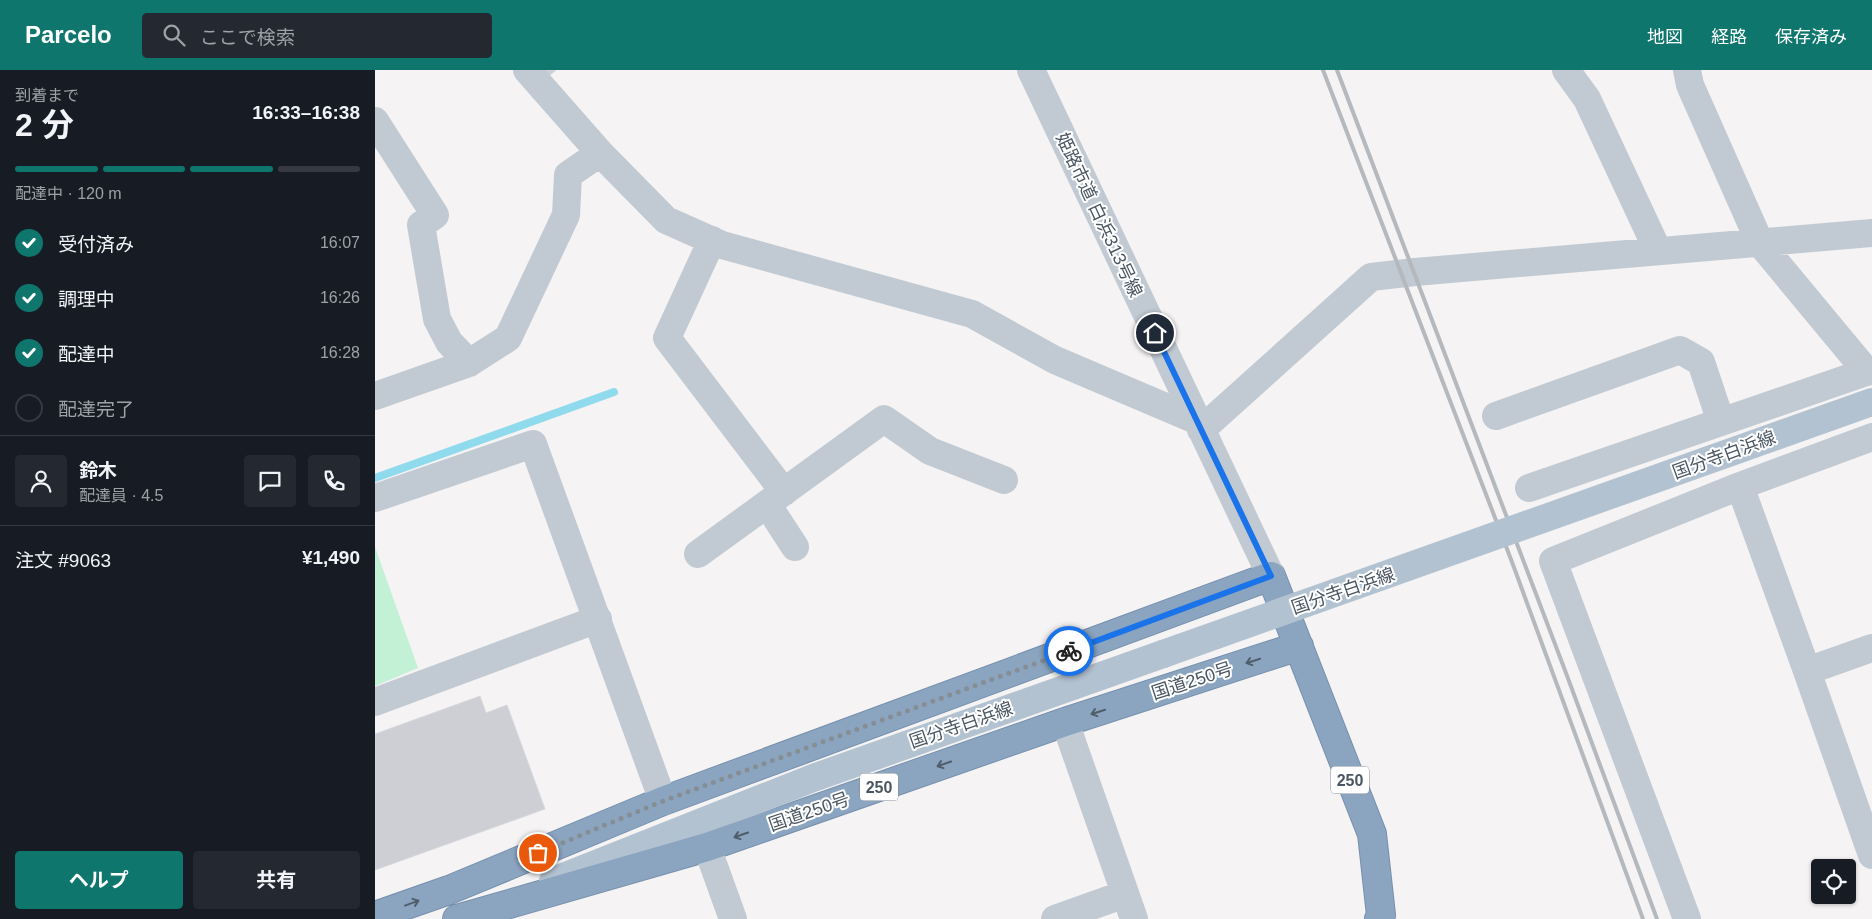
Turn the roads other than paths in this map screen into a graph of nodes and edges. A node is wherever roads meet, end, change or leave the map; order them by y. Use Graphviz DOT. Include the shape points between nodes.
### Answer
graph roads {
  1 [pos="527,70"];
  2 [pos="1031,70"];
  3 [pos="1566,70"];
  4 [pos="1687,70"];
  5 [pos="375,121"];
  6 [pos="600,153"];
  7 [pos="1872,233"];
  8 [pos="712,240"];
  9 [pos="1759,243"];
  10 [pos="1658,252"];
  11 [pos="469,363"];
  12 [pos="1869,371"];
  13 [pos="375,396"];
  14 [pos="1872,402"];
  15 [pos="1496,416"];
  16 [pos="1721,422"];
  17 [pos="1199,425"];
  18 [pos="1872,437"];
  19 [pos="1004,480"];
  20 [pos="1740,486"];
  21 [pos="1529,488"];
  22 [pos="375,498"];
  23 [pos="776,498"];
  24 [pos="795,547"];
  25 [pos="698,554"];
  26 [pos="1271,576"];
  27 [pos="598,620"];
  28 [pos="1299,646"];
  29 [pos="1872,648"];
  30 [pos="1807,671"];
  31 [pos="375,702"];
  32 [pos="1065,722"];
  33 [pos="813,778"];
  34 [pos="663,801"];
  35 [pos="707,847"];
  36 [pos="1872,855"];
  37 [pos="449,890"];
  38 [pos="1129,907"];
  39 [pos="375,916"];
  40 [pos="1382,918"];
  41 [pos="457,919"];
  42 [pos="733,919"];
  43 [pos="1055,919"];
  44 [pos="1687,919"];
  1 -- 6 [label="street"];
  2 -- 17 [label="street, 姫路市道 白浜313号線"];
  3 -- 10 [label="street" via="1587,99"];
  4 -- 9 [label="street" via="1690,85"];
  5 -- 11 [label="street" via="435,215 421,225 437,320 449,342"];
  6 -- 8 [label="street" via="666,220"];
  6 -- 11 [label="street" via="568,174 566,215 508,338"];
  7 -- 9 [label="street"];
  8 -- 17 [label="street" via="972,314 1055,360"];
  8 -- 23 [label="street" via="667,338"];
  9 -- 10 [label="street"];
  9 -- 12 [label="street"];
  10 -- 17 [label="street" via="1371,277"];
  11 -- 13 [label="street"];
  12 -- 16 [label="street"];
  14 -- 33 [label="main road, 国分寺白浜線, bridge"];
  15 -- 16 [label="street" via="1680,350 1701,362"];
  16 -- 21 [label="street"];
  17 -- 26 [label="street, 姫路市道 白浜313号線"];
  18 -- 20 [label="street"];
  19 -- 23 [label="street" via="931,451 884,419"];
  20 -- 30 [label="street"];
  20 -- 44 [label="street" via="1553,561"];
  22 -- 27 [label="street" via="533,444"];
  23 -- 24 [label="street"];
  23 -- 25 [label="street"];
  26 -- 28 [label="highway, 250"];
  26 -- 34 [label="highway"];
  27 -- 31 [label="street"];
  27 -- 34 [label="street"];
  28 -- 32 [label="highway, 国道250号 / 250, one-way"];
  28 -- 40 [label="highway, 250" via="1372,834"];
  29 -- 30 [label="street"];
  30 -- 36 [label="street"];
  32 -- 35 [label="highway, 国道250号 / 250, one-way"];
  32 -- 38 [label="street"];
  33 -- 37 [label="main road, 国分寺白浜線"];
  33 -- 41 [label="main road, 国分寺白浜線"];
  34 -- 37 [label="highway"];
  35 -- 41 [label="highway, 国道250号 / 250"];
  35 -- 42 [label="street"];
  39 -- 37 [label="highway, one-way"];
  38 -- 43 [label="street"];
}
